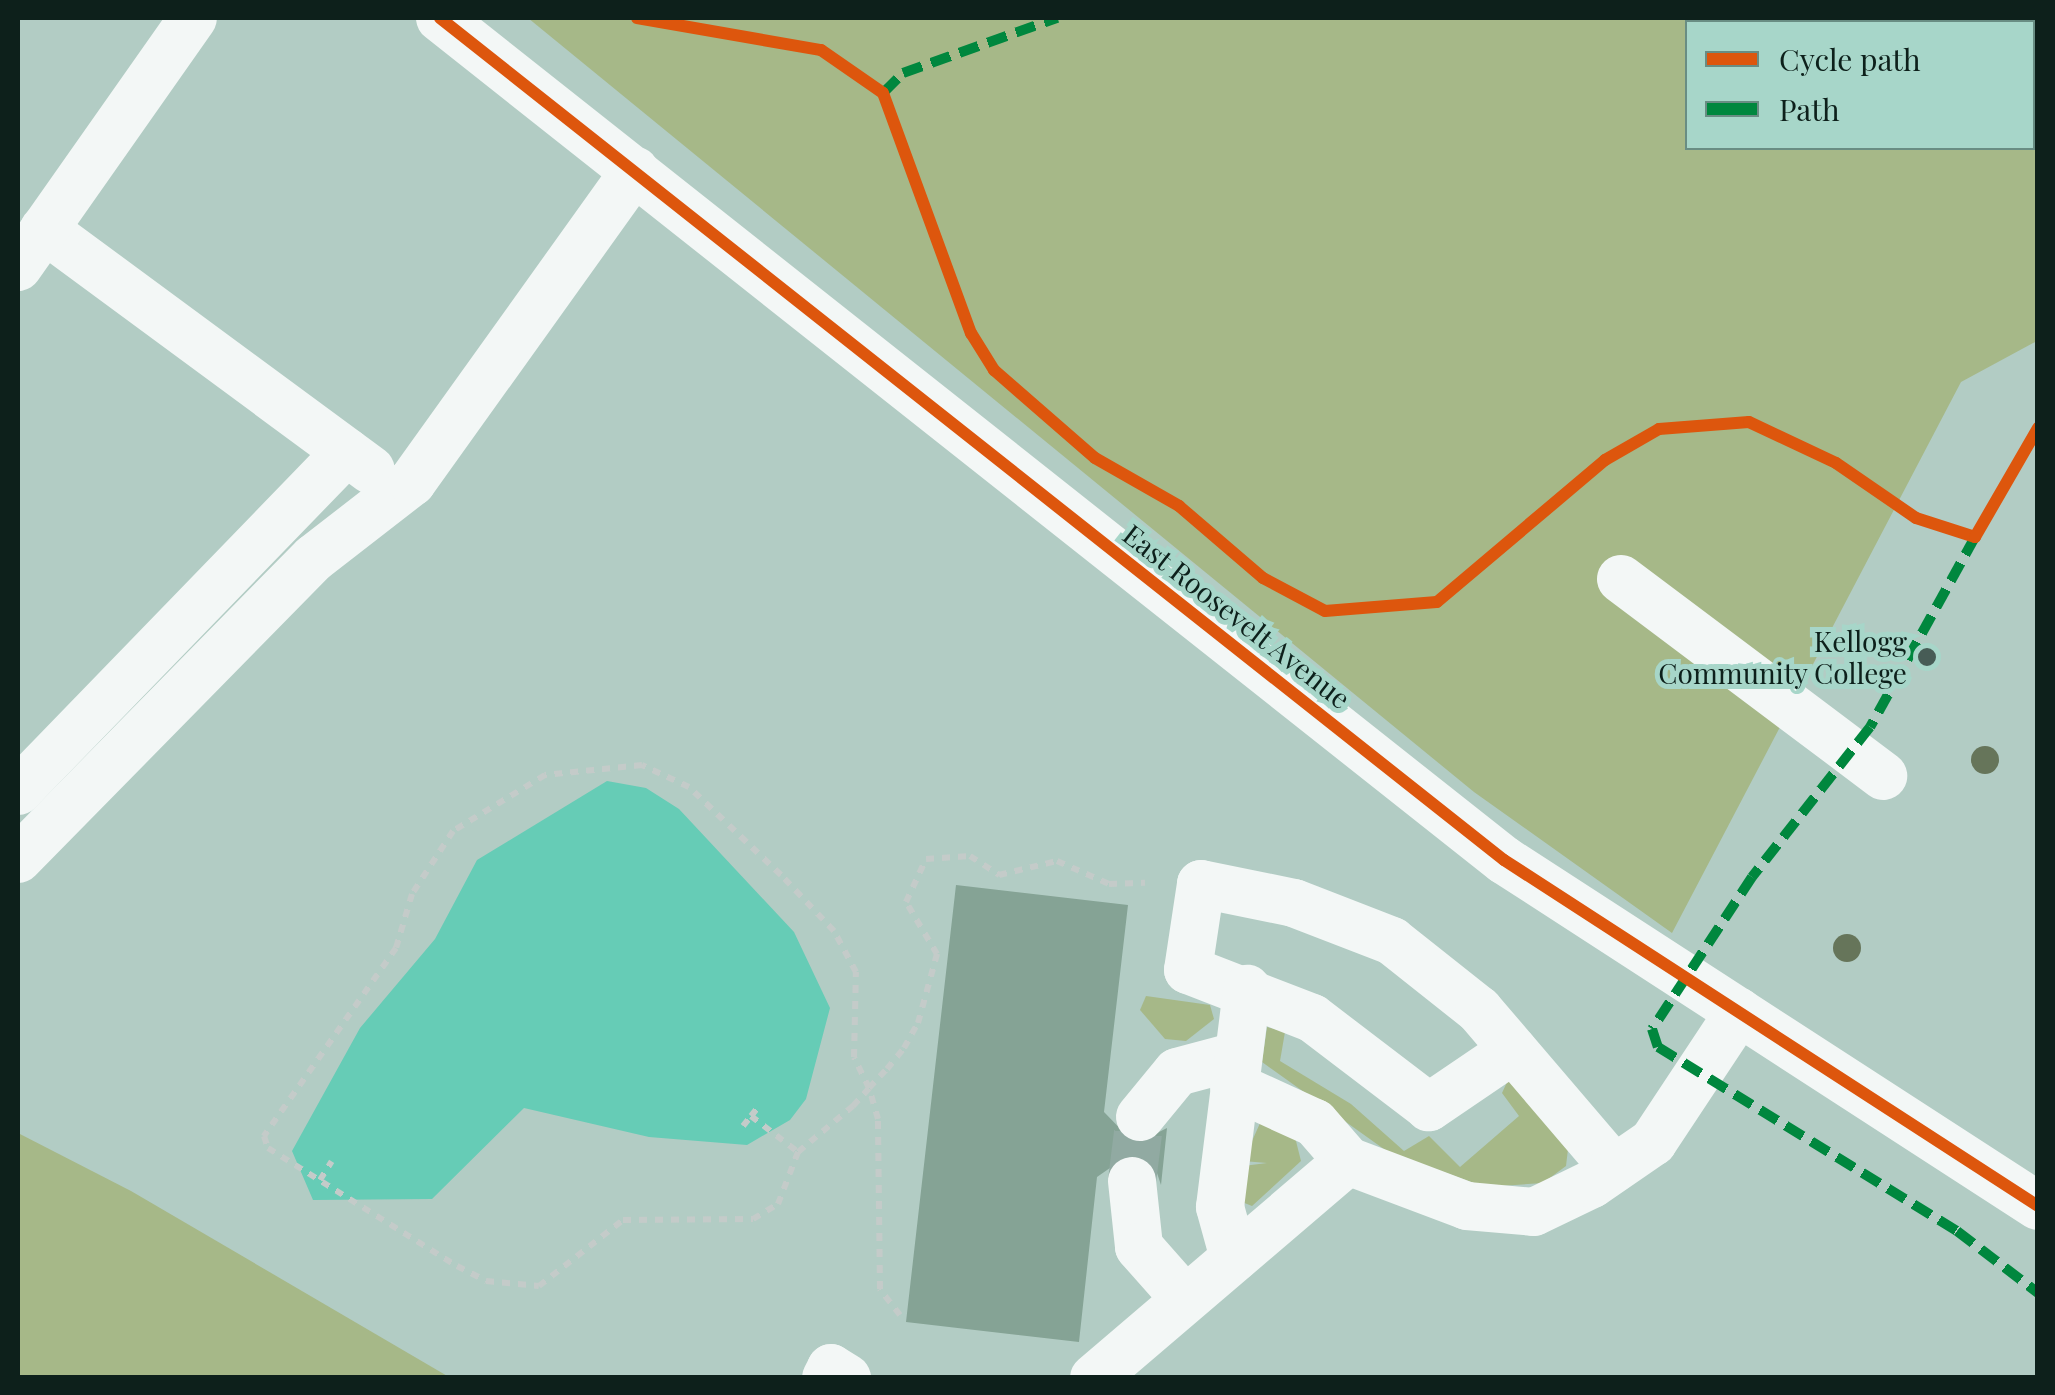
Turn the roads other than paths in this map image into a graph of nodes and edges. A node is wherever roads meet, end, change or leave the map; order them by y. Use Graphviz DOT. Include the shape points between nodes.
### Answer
graph roads {
  1 [pos="193,18"];
  2 [pos="440,18"];
  3 [pos="635,171"];
  4 [pos="44,229"];
  5 [pos="18,267"];
  6 [pos="346,452"];
  7 [pos="399,492"];
  8 [pos="1621,579"];
  9 [pos="1883,776"];
  10 [pos="18,791"];
  11 [pos="18,859"];
  12 [pos="1246,989"];
  13 [pos="1739,1012"];
  14 [pos="1513,1050"];
  15 [pos="1236,1071"];
  16 [pos="1140,1117"];
  17 [pos="1348,1162"];
  18 [pos="1614,1168"];
  19 [pos="1132,1181"];
  20 [pos="2038,1206"];
  21 [pos="1234,1258"];
  22 [pos="1186,1299"];
  23 [pos="826,1378"];
  24 [pos="847,1378"];
  25 [pos="1094,1378"];
  1 -- 4 [label="street"];
  2 -- 3 [label="street, East Roosevelt Avenue"];
  3 -- 7 [label="street" via="432,460"];
  3 -- 13 [label="street, East Roosevelt Avenue" via="1504,860"];
  4 -- 5 [label="street"];
  4 -- 6 [label="street"];
  6 -- 7 [label="street"];
  6 -- 10 [label="street"];
  7 -- 11 [label="street" via="314,558"];
  8 -- 9 [label="street"];
  12 -- 14 [label="street" via="1312,1018 1429,1107"];
  12 -- 14 [label="street" via="1188,970 1200,884 1294,903 1392,941 1479,1010"];
  12 -- 15 [label="street"];
  13 -- 18 [label="street" via="1653,1142"];
  13 -- 20 [label="street, East Roosevelt Avenue"];
  14 -- 18 [label="street"];
  15 -- 16 [label="street" via="1177,1072"];
  15 -- 17 [label="street" via="1315,1123"];
  15 -- 21 [label="street" via="1220,1207"];
  17 -- 18 [label="street" via="1466,1206 1534,1212"];
  17 -- 21 [label="street"];
  19 -- 22 [label="street" via="1139,1247"];
  21 -- 22 [label="street"];
  22 -- 25 [label="street"];
  23 -- 24 [label="street" via="831,1368"];
}
